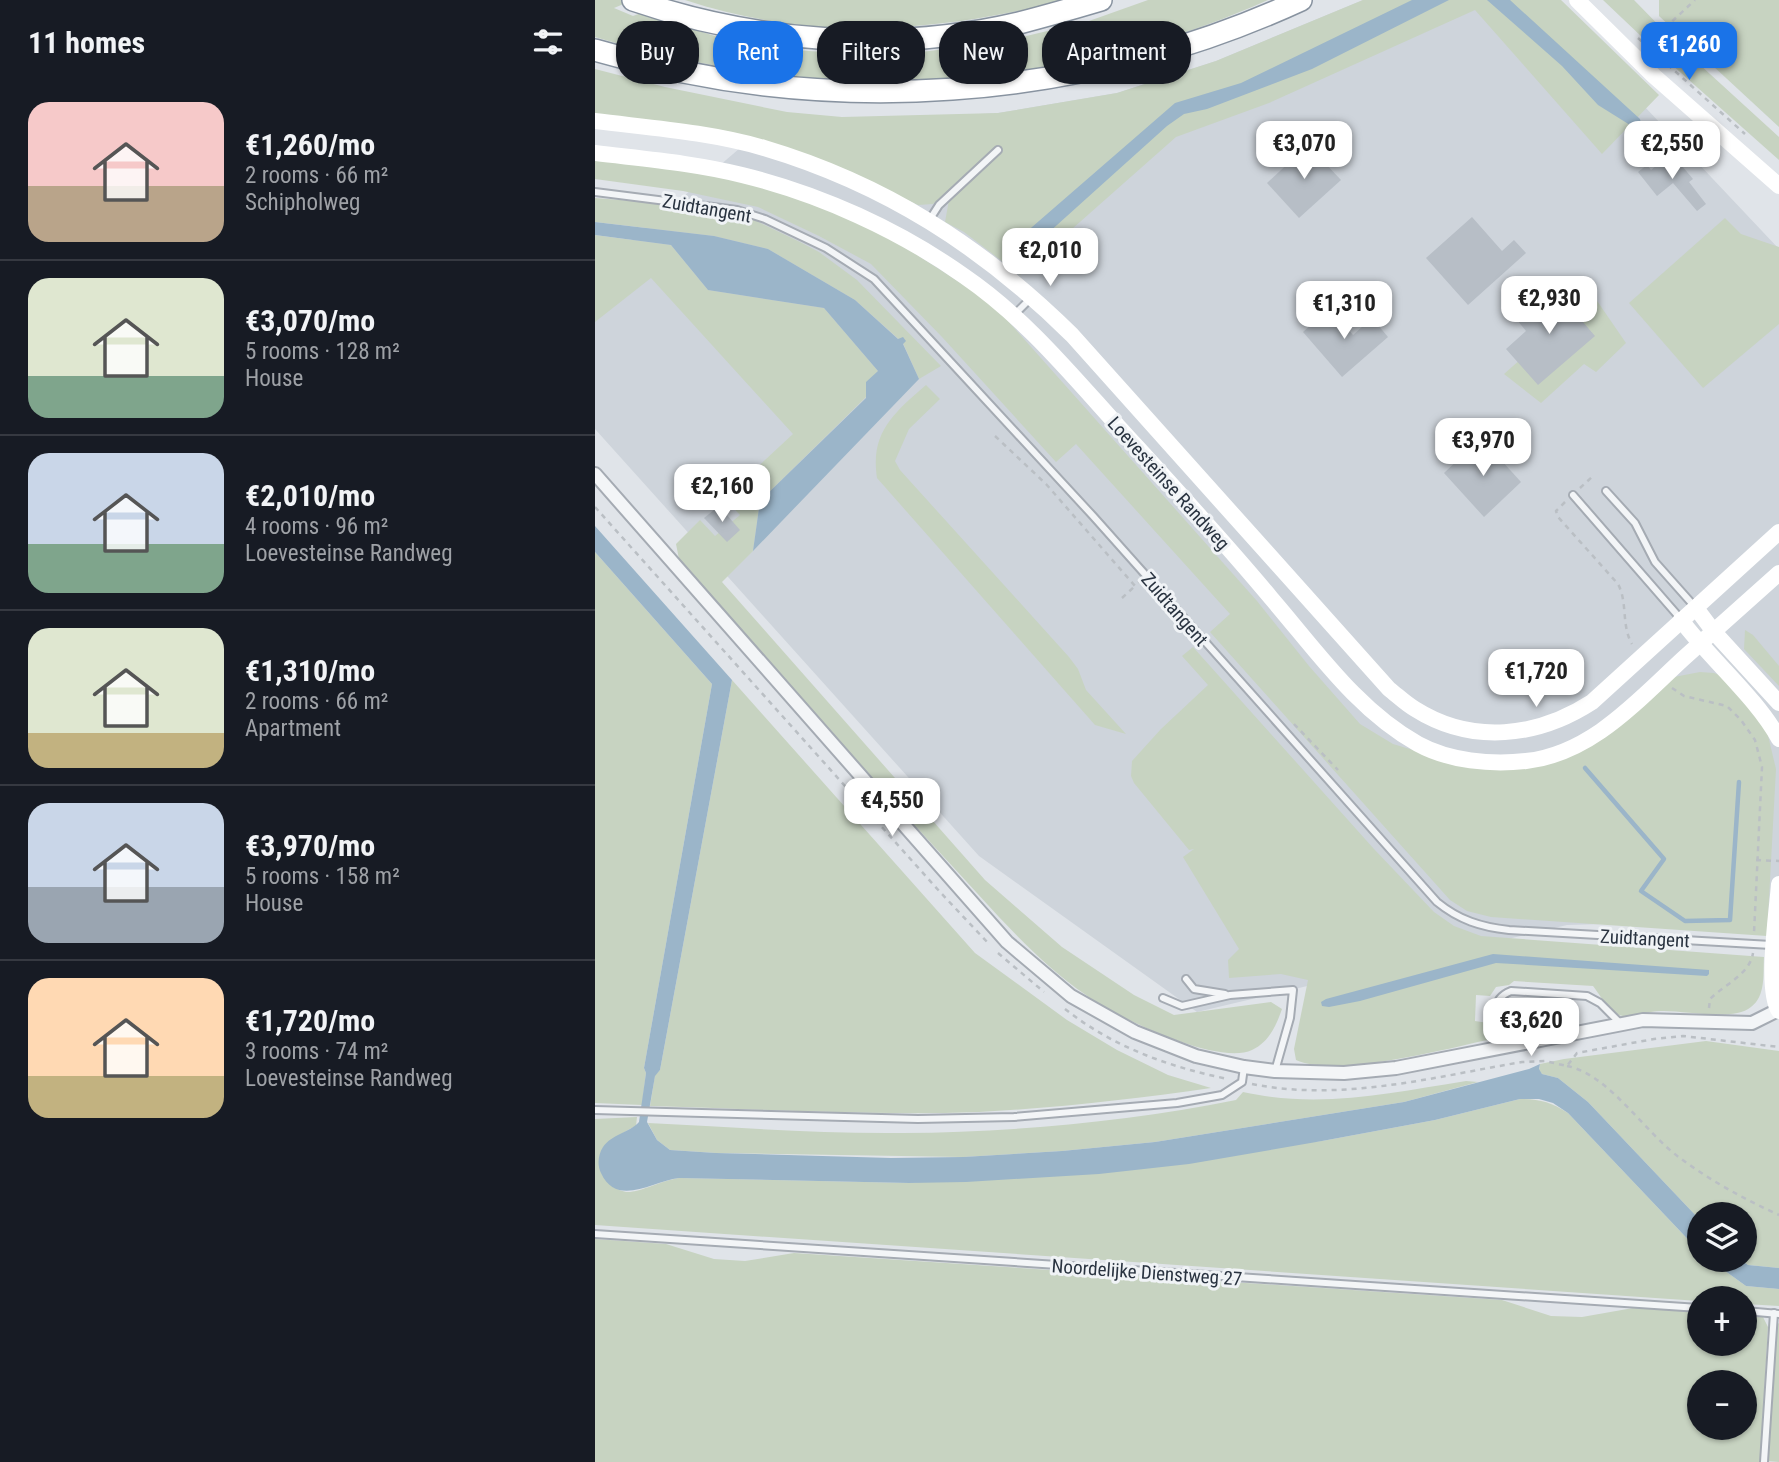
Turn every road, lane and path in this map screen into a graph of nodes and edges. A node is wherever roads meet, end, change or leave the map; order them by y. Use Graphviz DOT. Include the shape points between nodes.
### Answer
graph roads {
  1 [pos="633,0"];
  2 [pos="1101,0"];
  3 [pos="1301,0"];
  4 [pos="1577,0"];
  5 [pos="1695,0"];
  6 [pos="1665,28"];
  7 [pos="1639,38"];
  8 [pos="595,50"];
  9 [pos="595,121"];
  10 [pos="1750,138"];
  11 [pos="998,150"];
  12 [pos="595,153"];
  13 [pos="1779,186"];
  14 [pos="595,192"];
  15 [pos="929,221"];
  16 [pos="1032,296"];
  17 [pos="1014,315"];
  18 [pos="595,474"];
  19 [pos="1607,491"];
  20 [pos="1573,495"];
  21 [pos="595,507"];
  22 [pos="1779,532"];
  23 [pos="1779,573"];
  24 [pos="1135,586"];
  25 [pos="1122,598"];
  26 [pos="1696,608"];
  27 [pos="1681,620"];
  28 [pos="1714,632"];
  29 [pos="1699,644"];
  30 [pos="1779,703"];
  31 [pos="1301,730"];
  32 [pos="1779,739"];
  33 [pos="1338,770"];
  34 [pos="1756,860"];
  35 [pos="1779,861"];
  36 [pos="1779,884"];
  37 [pos="1777,946"];
  38 [pos="1186,979"];
  39 [pos="1047,995"];
  40 [pos="1230,995"];
  41 [pos="1163,998"];
  42 [pos="1057,1003"];
  43 [pos="1778,1011"];
  44 [pos="1621,1024"];
  45 [pos="1500,1047"];
  46 [pos="1779,1047"];
  47 [pos="1567,1066"];
  48 [pos="1244,1067"];
  49 [pos="1275,1071"];
  50 [pos="1242,1082"];
  51 [pos="595,1110"];
  52 [pos="1779,1216"];
  53 [pos="595,1234"];
  54 [pos="1687,1307"];
  55 [pos="1757,1312"];
  56 [pos="1776,1314"];
  57 [pos="1764,1462"];
  1 -- 2 [label="highway" via="712,23 786,35 862,40 935,36 1017,23"];
  3 -- 8 [label="highway" via="1182,47 1087,72 960,90 861,92 769,86 686,73"];
  4 -- 13 [label="street" via="1654,76"];
  5 -- 6 [label="path"];
  7 -- 10 [label="path"];
  9 -- 15 [label="street, Loevesteinse Randweg" via="702,134 763,148 872,190"];
  11 -- 15 [label="lane" via="939,205"];
  12 -- 17 [label="street, Loevesteinse Randweg" via="688,164 798,192 915,244 966,276"];
  14 -- 37 [label="lane, Zuidtangent" via="706,205 756,216 826,248 874,279 1452,915 1509,930"];
  15 -- 16 [label="street, Loevesteinse Randweg" via="982,255"];
  16 -- 17 [label="lane"];
  16 -- 27 [label="street, Loevesteinse Randweg" via="1119,385 1371,670 1414,709 1475,731 1538,728 1593,702"];
  17 -- 29 [label="street, Loevesteinse Randweg" via="1235,555 1366,708 1421,746 1490,762 1529,761 1572,748 1607,728"];
  18 -- 48 [label="street" via="1007,942 1071,996 1106,1017 1168,1047"];
  19 -- 26 [label="lane" via="1635,523 1655,562"];
  20 -- 27 [label="lane"];
  21 -- 39 [label="path" via="940,892 1008,964"];
  22 -- 26 [label="street, Loevesteinse Randweg"];
  23 -- 28 [label="street, Loevesteinse Randweg"];
  24 -- 25 [label="path"];
  26 -- 27 [label="street, Loevesteinse Randweg"];
  26 -- 28 [label="street"];
  27 -- 29 [label="street"];
  28 -- 29 [label="street, Loevesteinse Randweg"];
  28 -- 30 [label="street"];
  29 -- 32 [label="street" via="1764,715"];
  31 -- 33 [label="path"];
  34 -- 35 [label="path"];
  36 -- 37 [label="street"];
  37 -- 43 [label="street" via="1772,982"];
  38 -- 40 [label="lane" via="1194,989"];
  40 -- 41 [label="lane" via="1182,1006"];
  40 -- 49 [label="lane" via="1293,990"];
  42 -- 50 [label="path" via="1087,1027 1138,1053"];
  43 -- 44 [label="street" via="1752,1023 1680,1019"];
  44 -- 45 [label="street"];
  44 -- 45 [label="lane" via="1587,996 1511,991 1496,1002"];
  45 -- 49 [label="street" via="1396,1068"];
  46 -- 47 [label="path" via="1683,1036 1577,1053"];
  47 -- 50 [label="path" via="1545,1060 1523,1062 1360,1090 1273,1088"];
  47 -- 52 [label="path" via="1604,1084 1678,1157"];
  48 -- 49 [label="street"];
  48 -- 50 [label="lane"];
  50 -- 51 [label="lane" via="1222,1095 1188,1101 1014,1117 918,1119"];
  53 -- 54 [label="lane, Noordelijke Dienstweg 27"];
  55 -- 56 [label="lane"];
  56 -- 57 [label="lane"];
}
